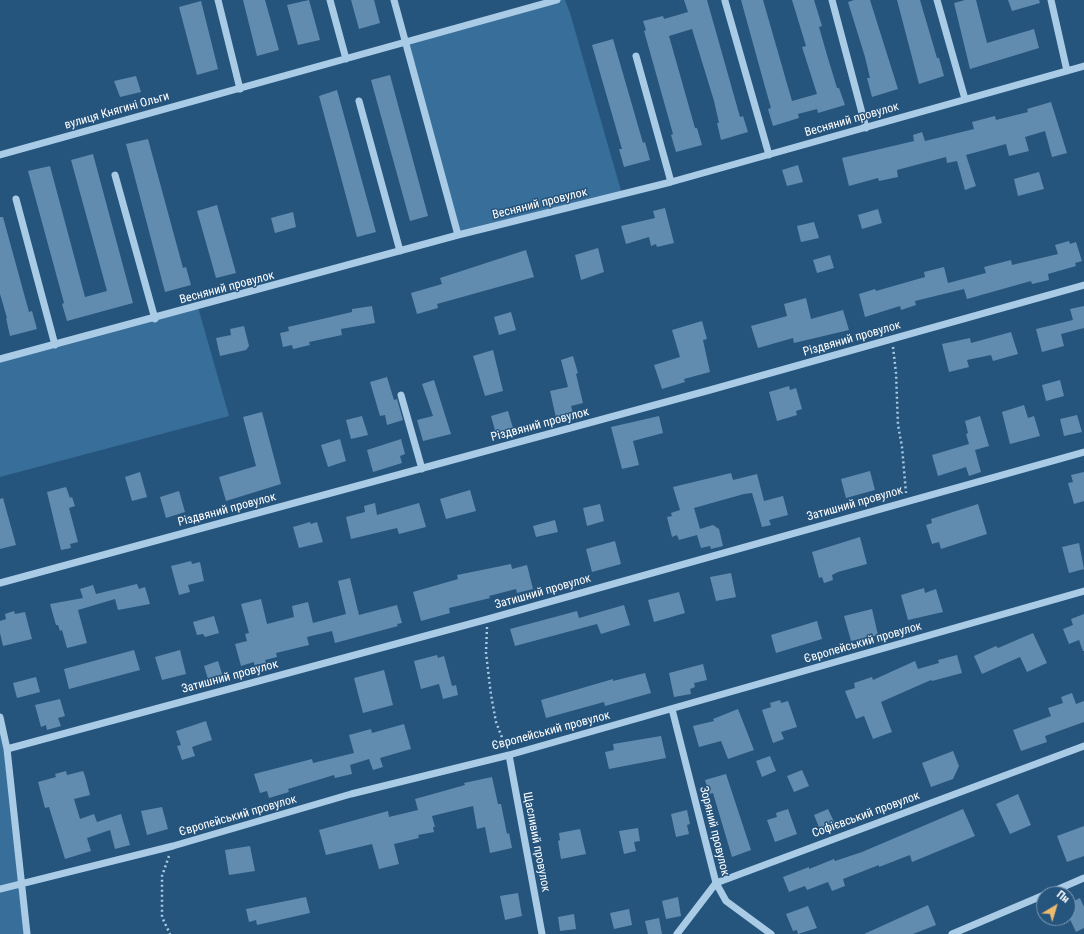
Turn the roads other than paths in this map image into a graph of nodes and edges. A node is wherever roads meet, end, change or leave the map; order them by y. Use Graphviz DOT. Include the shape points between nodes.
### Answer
graph roads {
  1 [pos="218,0"];
  2 [pos="330,0"];
  3 [pos="394,0"];
  4 [pos="557,0"];
  5 [pos="832,0"];
  6 [pos="937,0"];
  7 [pos="1051,0"];
  8 [pos="725,1"];
  9 [pos="406,43"];
  10 [pos="636,56"];
  11 [pos="346,59"];
  12 [pos="1084,66"];
  13 [pos="1067,71"];
  14 [pos="240,89"];
  15 [pos="965,99"];
  16 [pos="359,101"];
  17 [pos="866,128"];
  18 [pos="0,155"];
  19 [pos="770,155"];
  20 [pos="115,175"];
  21 [pos="671,182"];
  22 [pos="16,199"];
  23 [pos="458,235"];
  24 [pos="400,251"];
  25 [pos="1084,285"];
  26 [pos="155,319"];
  27 [pos="55,345"];
  28 [pos="0,359"];
  29 [pos="401,395"];
  30 [pos="1084,452"];
  31 [pos="422,469"];
  32 [pos="0,583"];
  33 [pos="1084,591"];
  34 [pos="672,710"];
  35 [pos="0,717"];
  36 [pos="1084,746"];
  37 [pos="7,749"];
  38 [pos="509,755"];
  39 [pos="1084,878"];
  40 [pos="716,883"];
  41 [pos="21,884"];
  42 [pos="1066,886"];
  43 [pos="0,889"];
  44 [pos="1036,899"];
  45 [pos="27,934"];
  46 [pos="542,934"];
  47 [pos="677,934"];
  48 [pos="771,934"];
  49 [pos="952,934"];
  1 -- 14 [label="street"];
  2 -- 11 [label="street"];
  3 -- 9 [label="street"];
  4 -- 9 [label="street"];
  5 -- 17 [label="street"];
  6 -- 15 [label="street"];
  7 -- 13 [label="street"];
  8 -- 19 [label="street"];
  9 -- 11 [label="street"];
  9 -- 23 [label="street"];
  10 -- 21 [label="street"];
  11 -- 14 [label="street"];
  12 -- 13 [label="street, Весняний провулок"];
  13 -- 15 [label="street, Весняний провулок"];
  14 -- 18 [label="street"];
  15 -- 17 [label="street, Весняний провулок"];
  16 -- 24 [label="street"];
  17 -- 19 [label="street, Весняний провулок"];
  19 -- 21 [label="street, Весняний провулок"];
  20 -- 26 [label="street"];
  21 -- 23 [label="street, Весняний провулок"];
  22 -- 27 [label="street"];
  23 -- 24 [label="street, Весняний провулок"];
  24 -- 26 [label="street, Весняний провулок"];
  25 -- 31 [label="street, Різдвяний провулок"];
  26 -- 27 [label="street, Весняний провулок"];
  27 -- 28 [label="street, Весняний провулок"];
  29 -- 31 [label="street"];
  30 -- 37 [label="street, Затишний провулок" via="488,619"];
  31 -- 32 [label="street, Різдвяний провулок"];
  33 -- 34 [label="street, Європейський провулок"];
  34 -- 38 [label="street, Європейський провулок"];
  34 -- 40 [label="street, Зоряний провулок"];
  35 -- 37 [label="street"];
  36 -- 40 [label="street, Софієвський провулок"];
  37 -- 41 [label="street"];
  38 -- 41 [label="street, Європейський провулок" via="351,794 173,846"];
  38 -- 46 [label="street, Щасливий провулок"];
  39 -- 42 [label="street"];
  40 -- 47 [label="street"];
  40 -- 48 [label="street, Зоряний провулок" via="726,901"];
  41 -- 43 [label="street, Європейський провулок"];
  41 -- 45 [label="street"];
  44 -- 49 [label="street"];
}
